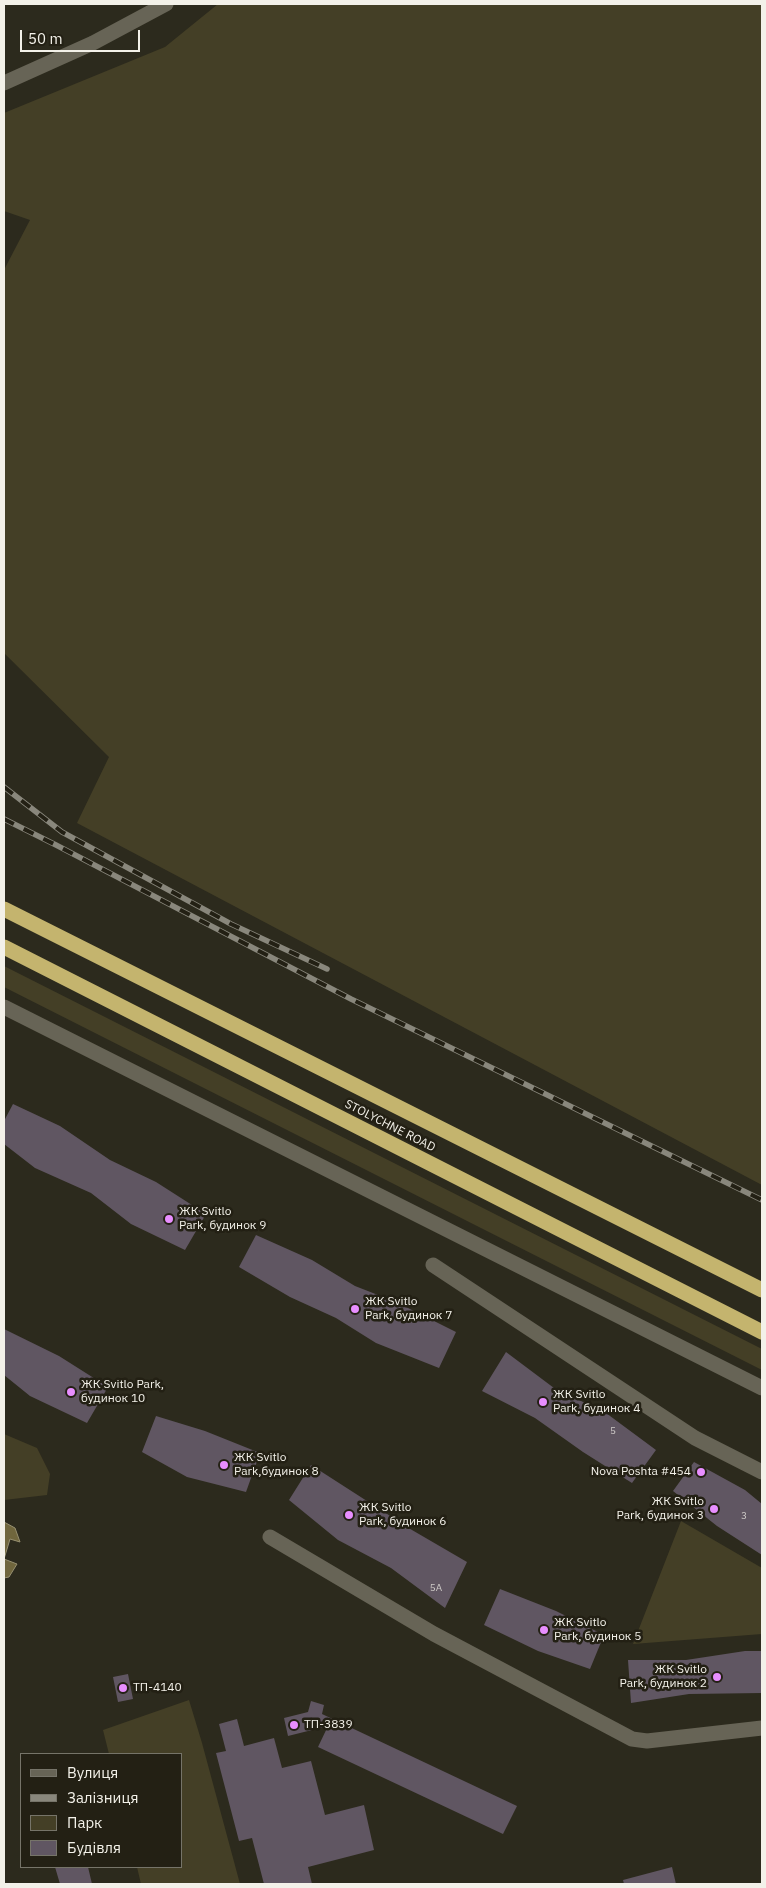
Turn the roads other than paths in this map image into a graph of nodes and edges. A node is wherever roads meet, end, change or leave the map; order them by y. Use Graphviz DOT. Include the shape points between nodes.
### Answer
graph roads {
  1 [pos="166,4"];
  2 [pos="4,82"];
  3 [pos="4,909"];
  4 [pos="4,947"];
  5 [pos="4,1007"];
  6 [pos="432,1264"];
  7 [pos="762,1290"];
  8 [pos="762,1332"];
  9 [pos="762,1388"];
  10 [pos="762,1472"];
  11 [pos="270,1537"];
  12 [pos="762,1728"];
  1 -- 2 [label="street" via="93,43"];
  3 -- 7 [label="highway, STOLYCHNE ROAD"];
  4 -- 8 [label="highway, STOLYCHNE ROAD"];
  5 -- 9 [label="street"];
  6 -- 10 [label="street" via="695,1438"];
  11 -- 12 [label="street" via="434,1634 632,1739 647,1741"];
}
